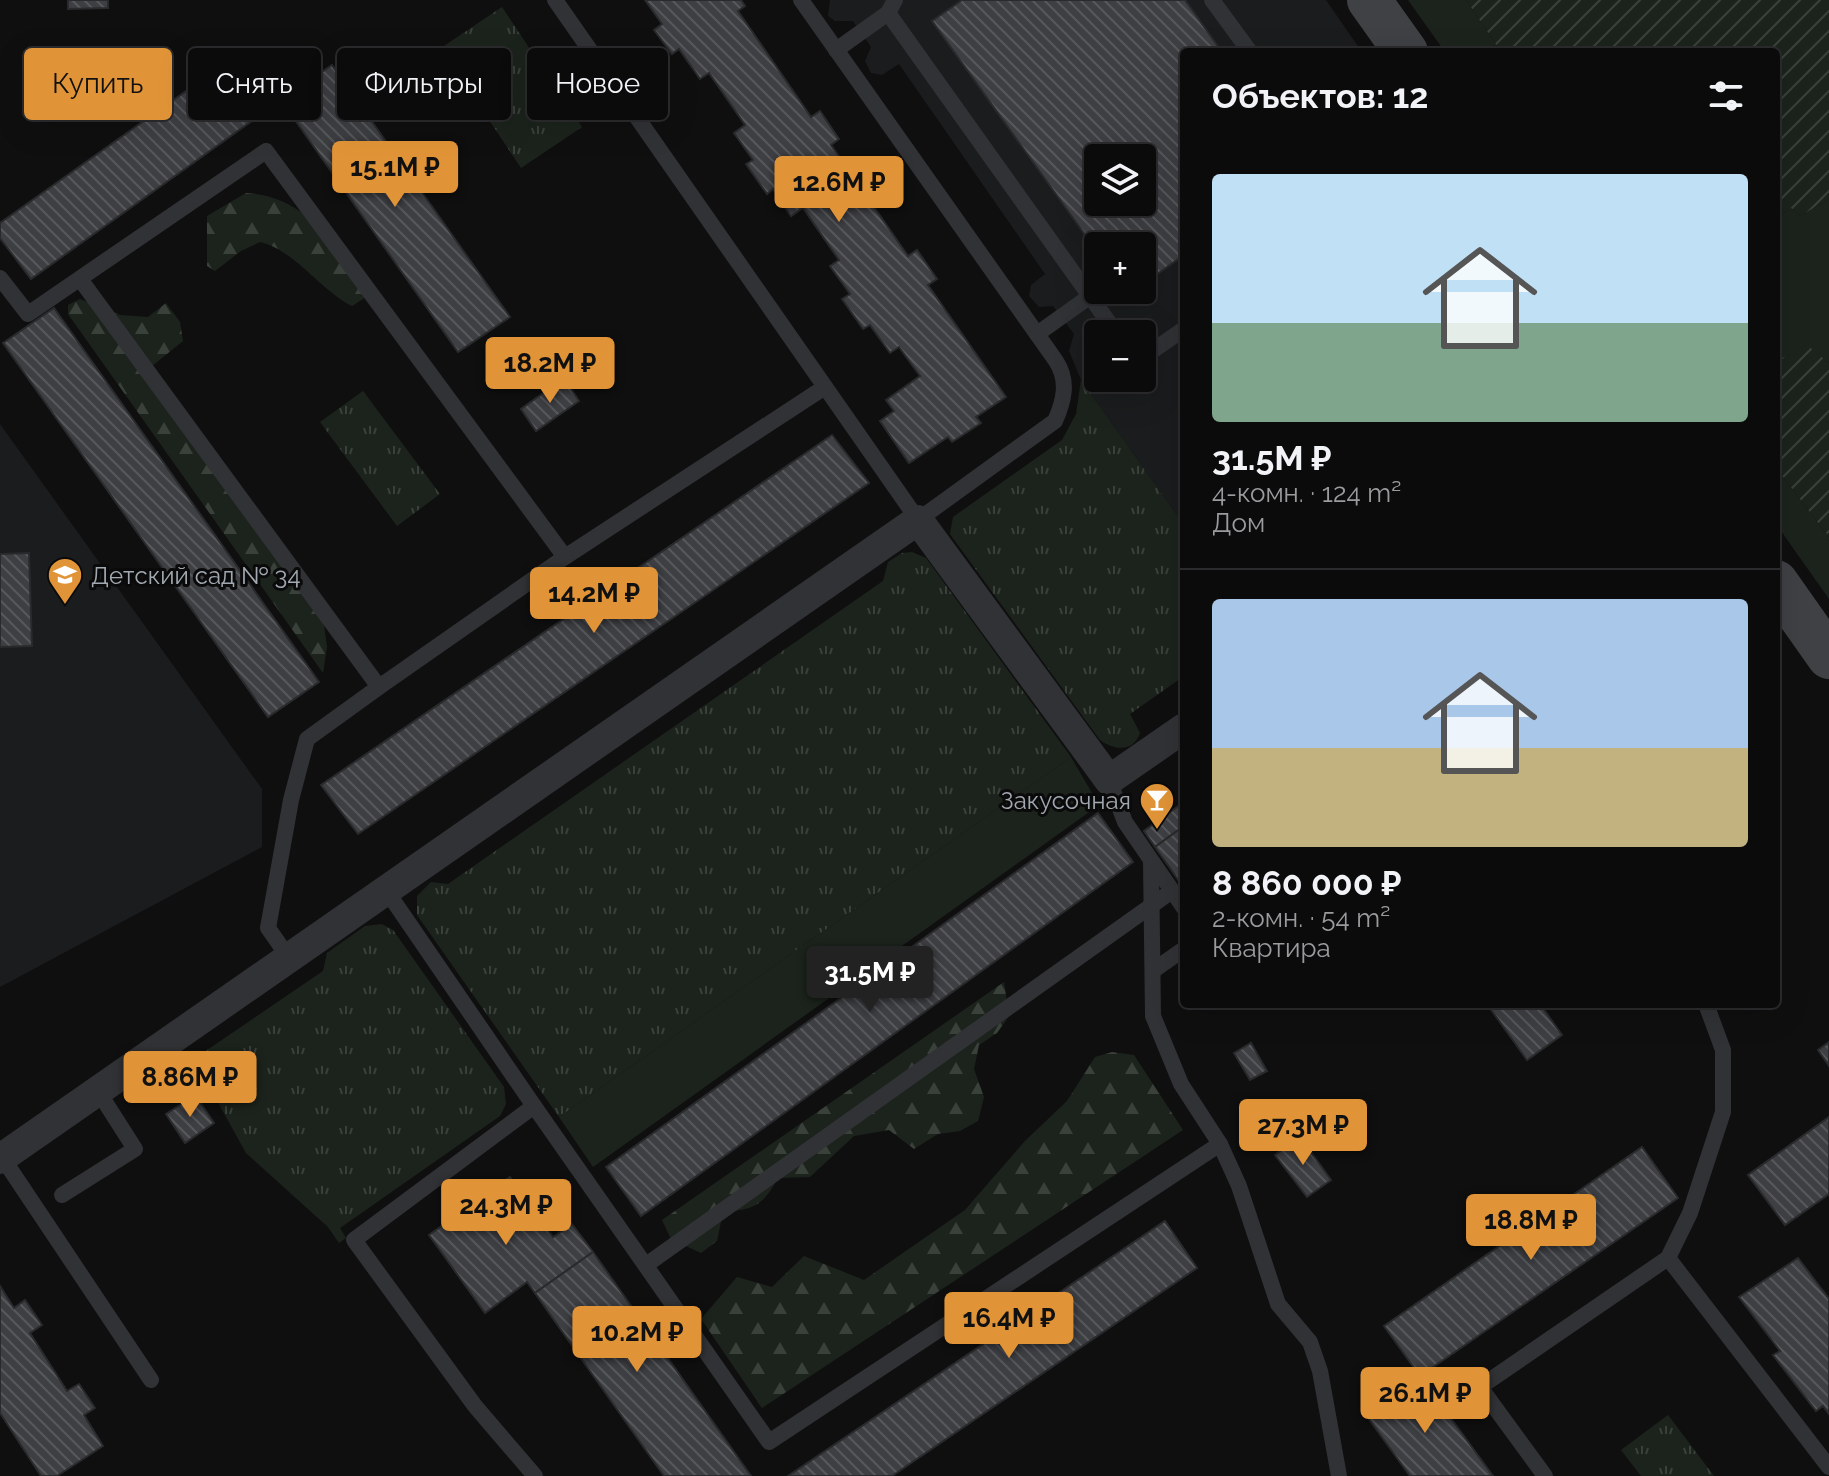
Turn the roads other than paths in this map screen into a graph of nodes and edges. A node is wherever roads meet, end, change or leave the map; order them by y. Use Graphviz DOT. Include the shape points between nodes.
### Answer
graph roads {
  1 [pos="555,0"];
  2 [pos="801,0"];
  3 [pos="1212,0"];
  4 [pos="1369,0"];
  5 [pos="892,6"];
  6 [pos="1247,48"];
  7 [pos="1403,48"];
  8 [pos="836,50"];
  9 [pos="0,278"];
  10 [pos="80,279"];
  11 [pos="1084,290"];
  12 [pos="1084,301"];
  13 [pos="1094,304"];
  14 [pos="1106,320"];
  15 [pos="1180,332"];
  16 [pos="1037,334"];
  17 [pos="1156,348"];
  18 [pos="825,387"];
  19 [pos="918,520"];
  20 [pos="565,557"];
  21 [pos="1780,588"];
  22 [pos="1829,657"];
  23 [pos="379,687"];
  24 [pos="1180,731"];
  25 [pos="1109,780"];
  26 [pos="1151,862"];
  27 [pos="386,890"];
  28 [pos="1172,891"];
  29 [pos="1180,902"];
  30 [pos="1153,903"];
  31 [pos="1180,952"];
  32 [pos="289,958"];
  33 [pos="1154,970"];
  34 [pos="1707,1008"];
  35 [pos="98,1091"];
  36 [pos="534,1106"];
  37 [pos="1220,1144"];
  38 [pos="1,1158"];
  39 [pos="62,1195"];
  40 [pos="1668,1258"];
  41 [pos="646,1265"];
  42 [pos="151,1380"];
  43 [pos="1829,1467"];
  44 [pos="535,1476"];
  45 [pos="1339,1476"];
  46 [pos="1545,1476"];
  1 -- 18 [label="lane"];
  2 -- 8 [label="lane"];
  3 -- 6 [label="lane"];
  4 -- 7 [label="street"];
  5 -- 8 [label="lane"];
  5 -- 11 [label="lane"];
  8 -- 16 [label="lane"];
  9 -- 10 [label="lane" via="28,314"];
  10 -- 20 [label="lane" via="266,151"];
  10 -- 23 [label="lane"];
  12 -- 16 [label="lane"];
  13 -- 14 [label="lane"];
  15 -- 17 [label="lane"];
  16 -- 19 [label="lane" via="1064,379 1055,421"];
  18 -- 19 [label="lane"];
  18 -- 20 [label="lane"];
  19 -- 25 [label="street"];
  19 -- 27 [label="street"];
  20 -- 23 [label="lane"];
  21 -- 22 [label="street"];
  23 -- 32 [label="lane" via="307,739 268,928"];
  24 -- 25 [label="street"];
  25 -- 26 [label="lane" via="1125,822"];
  26 -- 28 [label="lane"];
  26 -- 30 [label="lane"];
  27 -- 32 [label="street"];
  27 -- 36 [label="lane"];
  28 -- 29 [label="lane"];
  28 -- 30 [label="lane"];
  30 -- 33 [label="lane"];
  30 -- 41 [label="lane"];
  31 -- 33 [label="lane"];
  32 -- 35 [label="street"];
  33 -- 37 [label="lane" via="1153,1016 1181,1084"];
  34 -- 40 [label="lane" via="1723,1050 1723,1112 1690,1213"];
  35 -- 38 [label="street"];
  35 -- 39 [label="lane" via="135,1149"];
  36 -- 41 [label="lane"];
  36 -- 44 [label="lane" via="354,1240 475,1406"];
  37 -- 41 [label="lane" via="769,1442"];
  37 -- 45 [label="lane" via="1278,1304 1310,1342"];
  38 -- 42 [label="lane"];
  40 -- 43 [label="lane"];
  40 -- 46 [label="lane" via="1480,1387"];
}
